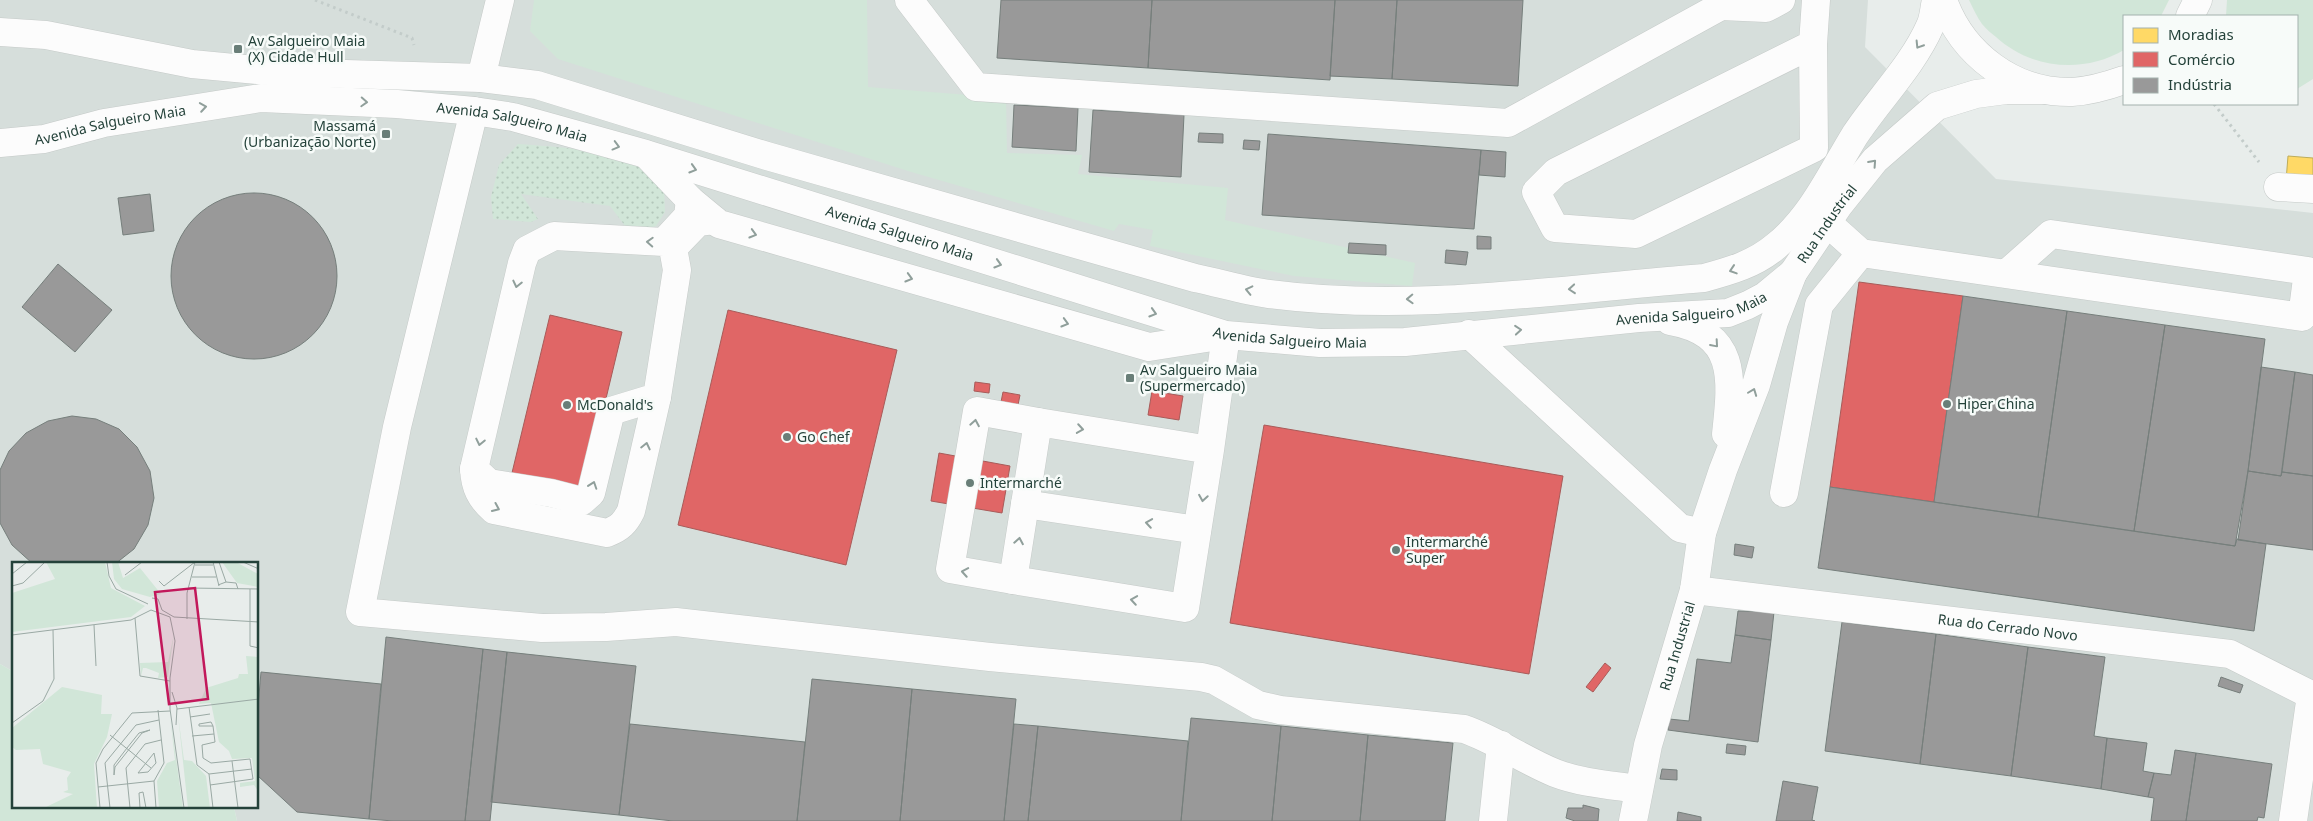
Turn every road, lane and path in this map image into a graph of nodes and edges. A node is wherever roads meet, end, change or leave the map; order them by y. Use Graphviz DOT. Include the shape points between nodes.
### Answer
graph roads {
  1 [pos="315,0"];
  2 [pos="500,0"];
  3 [pos="909,0"];
  4 [pos="1780,0"];
  5 [pos="1816,0"];
  6 [pos="1936,0"];
  7 [pos="1943,0"];
  8 [pos="2198,0"];
  9 [pos="1721,3"];
  10 [pos="2190,15"];
  11 [pos="0,32"];
  12 [pos="1813,44"];
  13 [pos="423,74"];
  14 [pos="481,78"];
  15 [pos="2123,80"];
  16 [pos="2044,90"];
  17 [pos="2215,105"];
  18 [pos="474,111"];
  19 [pos="0,143"];
  20 [pos="646,154"];
  21 [pos="2278,187"];
  22 [pos="2313,189"];
  23 [pos="690,200"];
  24 [pos="1819,215"];
  25 [pos="714,220"];
  26 [pos="1776,247"];
  27 [pos="1861,253"];
  28 [pos="1792,273"];
  29 [pos="2006,274"];
  30 [pos="1656,318"];
  31 [pos="1469,334"];
  32 [pos="1226,335"];
  33 [pos="657,397"];
  34 [pos="1038,422"];
  35 [pos="1210,450"];
  36 [pos="474,469"];
  37 [pos="1723,470"];
  38 [pos="1784,493"];
  39 [pos="1025,504"];
  40 [pos="1197,530"];
  41 [pos="1702,533"];
  42 [pos="1013,580"];
  43 [pos="1694,590"];
  44 [pos="2312,696"];
  45 [pos="1501,744"];
  46 [pos="1638,789"];
  47 [pos="1493,821"];
  48 [pos="1633,821"];
  49 [pos="2293,821"];
  1 -- 13 [label="path" via="412,38"];
  2 -- 14 [label="street"];
  3 -- 9 [label="street" via="976,87 1508,123"];
  4 -- 9 [label="street" via="1766,8"];
  5 -- 12 [label="street"];
  6 -- 24 [label="street, Rua Industrial, one-way" via="1931,25 1856,134"];
  7 -- 16 [label="street" via="1965,43 1988,64 2014,80"];
  8 -- 10 [label="street"];
  11 -- 13 [label="street, Avenida Salgueiro Maia" via="46,35 192,64 278,72"];
  12 -- 12 [label="street" via="1556,172 1536,192 1555,228 1636,234 1814,148"];
  13 -- 14 [label="street, Avenida Salgueiro Maia"];
  26 -- 14 [label="street, Avenida Salgueiro Maia, one-way" via="1737,269 1704,278 1462,298 1364,301 1268,294 1196,278 767,156 537,85"];
  15 -- 16 [label="street" via="2072,92"];
  24 -- 16 [label="street, Rua Industrial, one-way" via="1937,106 1976,94"];
  17 -- 21 [label="path"];
  19 -- 18 [label="street, Avenida Salgueiro Maia, one-way" via="44,139 104,123 261,98"];
  18 -- 20 [label="street, Avenida Salgueiro Maia, one-way" via="513,117"];
  18 -- 45 [label="street" via="397,427 360,612 542,628 676,622 1201,677 1214,680 1258,705 1280,710 1464,729"];
  20 -- 23 [label="street"];
  20 -- 32 [label="street, Avenida Salgueiro Maia, one-way"];
  21 -- 22 [label="street"];
  23 -- 25 [label="street"];
  23 -- 36 [label="street, one-way" via="688,216 664,242 554,236 527,250"];
  24 -- 26 [label="street, Rua Industrial" via="1794,230"];
  24 -- 27 [label="street"];
  24 -- 28 [label="street, Rua Industrial"];
  25 -- 32 [label="street, one-way" via="1149,347"];
  25 -- 33 [label="street" via="698,222 673,248 677,270"];
  27 -- 29 [label="street"];
  27 -- 38 [label="street" via="1819,305"];
  28 -- 30 [label="street, Avenida Salgueiro Maia" via="1766,296 1728,313"];
  37 -- 28 [label="street, Rua Industrial, one-way" via="1756,385"];
  29 -- 29 [label="street" via="2302,317 2308,272 2051,234"];
  31 -- 30 [label="street, Avenida Salgueiro Maia, one-way"];
  30 -- 37 [label="street, Rua Industrial, one-way" via="1689,324 1715,341 1724,354 1731,394"];
  31 -- 32 [label="street, Avenida Salgueiro Maia" via="1405,342 1320,343"];
  31 -- 41 [label="street" via="1680,528"];
  32 -- 35 [label="street"];
  36 -- 33 [label="street, one-way" via="488,483 582,501 591,493 611,411"];
  36 -- 33 [label="street, one-way" via="475,485 494,510 607,533 618,529 631,511"];
  34 -- 35 [label="street, one-way"];
  34 -- 39 [label="street"];
  42 -- 34 [label="street, one-way" via="950,569 977,411"];
  35 -- 40 [label="street, one-way"];
  37 -- 41 [label="street, Rua Industrial"];
  40 -- 39 [label="street, one-way"];
  42 -- 39 [label="street, one-way"];
  40 -- 42 [label="street, one-way" via="1185,608"];
  41 -- 43 [label="street, Rua Industrial"];
  43 -- 44 [label="street, Rua do Cerrado Novo" via="2230,654"];
  43 -- 46 [label="street, Rua Industrial" via="1661,694"];
  44 -- 49 [label="street"];
  45 -- 46 [label="street" via="1553,772 1576,780"];
  45 -- 47 [label="street"];
  46 -- 48 [label="street, Rua Industrial"];
}
